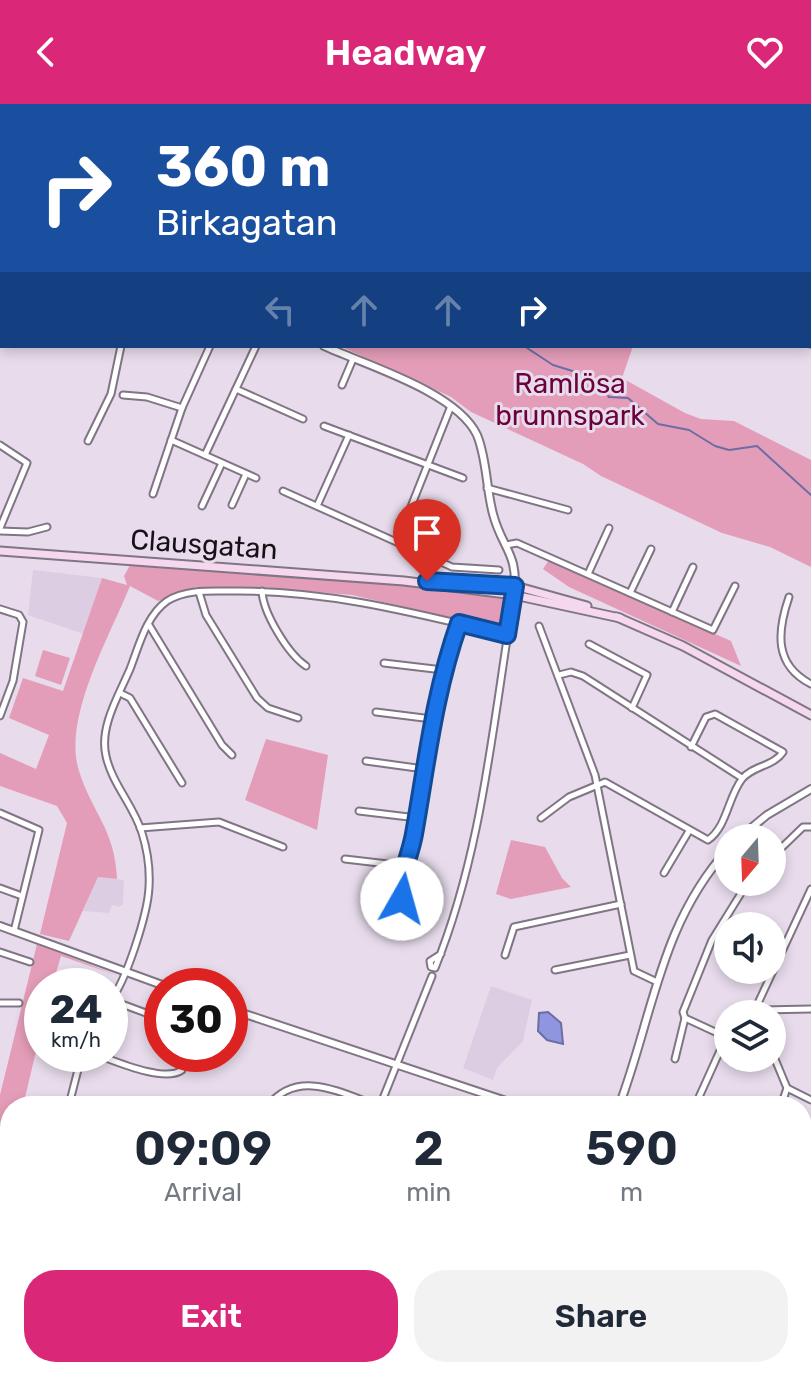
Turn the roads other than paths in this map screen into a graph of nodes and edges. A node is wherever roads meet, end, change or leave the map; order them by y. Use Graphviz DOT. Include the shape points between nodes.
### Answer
graph roads {
  1 [pos="121,348"];
  2 [pos="209,348"];
  3 [pos="255,348"];
  4 [pos="328,348"];
  5 [pos="353,359"];
  6 [pos="342,385"];
  7 [pos="236,389"];
  8 [pos="123,395"];
  9 [pos="452,405"];
  10 [pos="182,408"];
  11 [pos="303,419"];
  12 [pos="324,426"];
  13 [pos="349,435"];
  14 [pos="171,440"];
  15 [pos="88,441"];
  16 [pos="0,445"];
  17 [pos="205,455"];
  18 [pos="222,463"];
  19 [pos="428,465"];
  20 [pos="246,474"];
  21 [pos="256,478"];
  22 [pos="463,478"];
  23 [pos="487,488"];
  24 [pos="283,491"];
  25 [pos="153,494"];
  26 [pos="232,505"];
  27 [pos="202,506"];
  28 [pos="317,506"];
  29 [pos="568,510"];
  30 [pos="47,527"];
  31 [pos="609,528"];
  32 [pos="0,529"];
  33 [pos="397,542"];
  34 [pos="506,545"];
  35 [pos="651,549"];
  36 [pos="0,551"];
  37 [pos="693,567"];
  38 [pos="499,570"];
  39 [pos="588,574"];
  40 [pos="735,586"];
  41 [pos="262,591"];
  42 [pos="514,591"];
  43 [pos="199,592"];
  44 [pos="630,593"];
  45 [pos="789,597"];
  46 [pos="0,609"];
  47 [pos="672,612"];
  48 [pos="459,623"];
  49 [pos="148,624"];
  50 [pos="539,626"];
  51 [pos="507,635"];
  52 [pos="589,644"];
  53 [pos="384,663"];
  54 [pos="306,666"];
  55 [pos="443,670"];
  56 [pos="559,675"];
  57 [pos="811,684"];
  58 [pos="120,693"];
  59 [pos="632,708"];
  60 [pos="376,712"];
  61 [pos="811,714"];
  62 [pos="0,716"];
  63 [pos="298,718"];
  64 [pos="432,719"];
  65 [pos="691,747"];
  66 [pos="232,755"];
  67 [pos="366,761"];
  68 [pos="424,769"];
  69 [pos="742,778"];
  70 [pos="182,783"];
  71 [pos="597,784"];
  72 [pos="811,789"];
  73 [pos="359,811"];
  74 [pos="0,813"];
  75 [pos="417,818"];
  76 [pos="541,818"];
  77 [pos="756,824"];
  78 [pos="811,827"];
  79 [pos="140,828"];
  80 [pos="689,831"];
  81 [pos="786,843"];
  82 [pos="283,847"];
  83 [pos="345,859"];
  84 [pos="405,866"];
  85 [pos="714,868"];
  86 [pos="664,873"];
  87 [pos="0,888"];
  88 [pos="811,889"];
  89 [pos="22,896"];
  90 [pos="740,896"];
  91 [pos="621,904"];
  92 [pos="405,907"];
  93 [pos="0,926"];
  94 [pos="14,931"];
  95 [pos="0,952"];
  96 [pos="441,954"];
  97 [pos="505,955"];
  98 [pos="630,955"];
  99 [pos="30,962"];
  100 [pos="117,968"];
  101 [pos="126,968"];
  102 [pos="555,970"];
  103 [pos="432,976"];
  104 [pos="655,981"];
  105 [pos="761,1000"];
  106 [pos="0,1003"];
  107 [pos="19,1003"];
  108 [pos="811,1009"];
  109 [pos="786,1011"];
  110 [pos="248,1015"];
  111 [pos="685,1018"];
  112 [pos="714,1030"];
  113 [pos="675,1059"];
  114 [pos="396,1064"];
  115 [pos="714,1064"];
  116 [pos="77,1072"];
  117 [pos="160,1072"];
  118 [pos="179,1072"];
  119 [pos="780,1072"];
  120 [pos="787,1088"];
  121 [pos="71,1096"];
  122 [pos="278,1096"];
  123 [pos="348,1096"];
  124 [pos="383,1096"];
  125 [pos="491,1096"];
  126 [pos="622,1096"];
  127 [pos="700,1096"];
  128 [pos="784,1096"];
  129 [pos="803,1096"];
  1 -- 15 [label="street" via="111,394"];
  2 -- 10 [label="street"];
  3 -- 7 [label="street"];
  4 -- 5 [label="street"];
  5 -- 6 [label="street"];
  5 -- 9 [label="street"];
  7 -- 11 [label="street"];
  7 -- 17 [label="street"];
  8 -- 10 [label="street"];
  9 -- 19 [label="street"];
  9 -- 23 [label="street" via="478,438"];
  10 -- 14 [label="street"];
  12 -- 13 [label="street"];
  13 -- 19 [label="street"];
  13 -- 28 [label="street"];
  14 -- 17 [label="street"];
  14 -- 25 [label="street"];
  16 -- 32 [label="street" via="27,463"];
  17 -- 18 [label="street"];
  18 -- 20 [label="street"];
  18 -- 27 [label="street"];
  19 -- 22 [label="street"];
  19 -- 33 [label="street"];
  20 -- 21 [label="street"];
  20 -- 26 [label="street"];
  23 -- 29 [label="street"];
  23 -- 34 [label="street"];
  24 -- 28 [label="street"];
  28 -- 33 [label="street"];
  30 -- 32 [label="street" via="28,532"];
  31 -- 39 [label="street"];
  33 -- 38 [label="street" via="452,567"];
  34 -- 39 [label="street" via="517,543"];
  34 -- 42 [label="street" via="515,563"];
  35 -- 44 [label="street"];
  36 -- 42 [label="main road, Clausgatan"];
  37 -- 47 [label="street"];
  39 -- 44 [label="street"];
  40 -- 47 [label="street" via="713,630"];
  41 -- 43 [label="street"];
  41 -- 48 [label="street" via="363,601"];
  41 -- 54 [label="street" via="268,611"];
  42 -- 51 [label="street"];
  42 -- 61 [label="main road, Clausgatan" via="620,618"];
  43 -- 49 [label="street" via="170,600"];
  43 -- 63 [label="street" via="206,615 257,698 270,709"];
  44 -- 47 [label="street"];
  45 -- 57 [label="street" via="779,629 782,653 792,670"];
  46 -- 62 [label="street" via="19,615 23,622 13,681"];
  48 -- 51 [label="street"];
  48 -- 55 [label="street"];
  49 -- 58 [label="street"];
  49 -- 66 [label="street"];
  50 -- 56 [label="street"];
  51 -- 96 [label="street" via="474,842"];
  52 -- 59 [label="street" via="647,675"];
  53 -- 55 [label="street"];
  55 -- 64 [label="street"];
  56 -- 59 [label="street" via="579,674"];
  56 -- 71 [label="street"];
  58 -- 70 [label="street" via="130,698"];
  58 -- 79 [label="street" via="106,731 105,753"];
  59 -- 65 [label="street"];
  60 -- 64 [label="street"];
  64 -- 68 [label="street"];
  65 -- 69 [label="street"];
  65 -- 69 [label="street" via="706,717 715,714 783,749 779,758"];
  67 -- 68 [label="street"];
  68 -- 75 [label="street"];
  69 -- 80 [label="street" via="714,836 706,840"];
  71 -- 76 [label="street"];
  71 -- 80 [label="street" via="611,784"];
  71 -- 91 [label="street"];
  72 -- 77 [label="street"];
  73 -- 75 [label="street"];
  74 -- 89 [label="street" via="39,829"];
  75 -- 84 [label="street"];
  78 -- 81 [label="street" via="803,827"];
  79 -- 82 [label="street" via="221,822"];
  79 -- 101 [label="street" via="148,896"];
  80 -- 86 [label="street"];
  83 -- 84 [label="street"];
  84 -- 92 [label="street"];
  85 -- 104 [label="street" via="692,899"];
  87 -- 89 [label="street"];
  88 -- 105 [label="street"];
  89 -- 94 [label="street"];
  90 -- 111 [label="street" via="703,959"];
  91 -- 97 [label="street" via="514,927"];
  91 -- 98 [label="street"];
  93 -- 94 [label="street"];
  94 -- 100 [label="street"];
  95 -- 99 [label="street"];
  98 -- 102 [label="street"];
  98 -- 104 [label="street" via="636,973"];
  103 -- 114 [label="street"];
  104 -- 126 [label="street"];
  106 -- 107 [label="street"];
  108 -- 109 [label="street"];
  110 -- 114 [label="street"];
  111 -- 112 [label="street"];
  111 -- 113 [label="street"];
  114 -- 124 [label="street"];
  114 -- 125 [label="street"];
  115 -- 127 [label="street"];
  116 -- 121 [label="street"];
  117 -- 118 [label="street"];
  119 -- 120 [label="street"];
  120 -- 128 [label="street"];
  120 -- 129 [label="street"];
  122 -- 123 [label="street" via="310,1084"];
}
